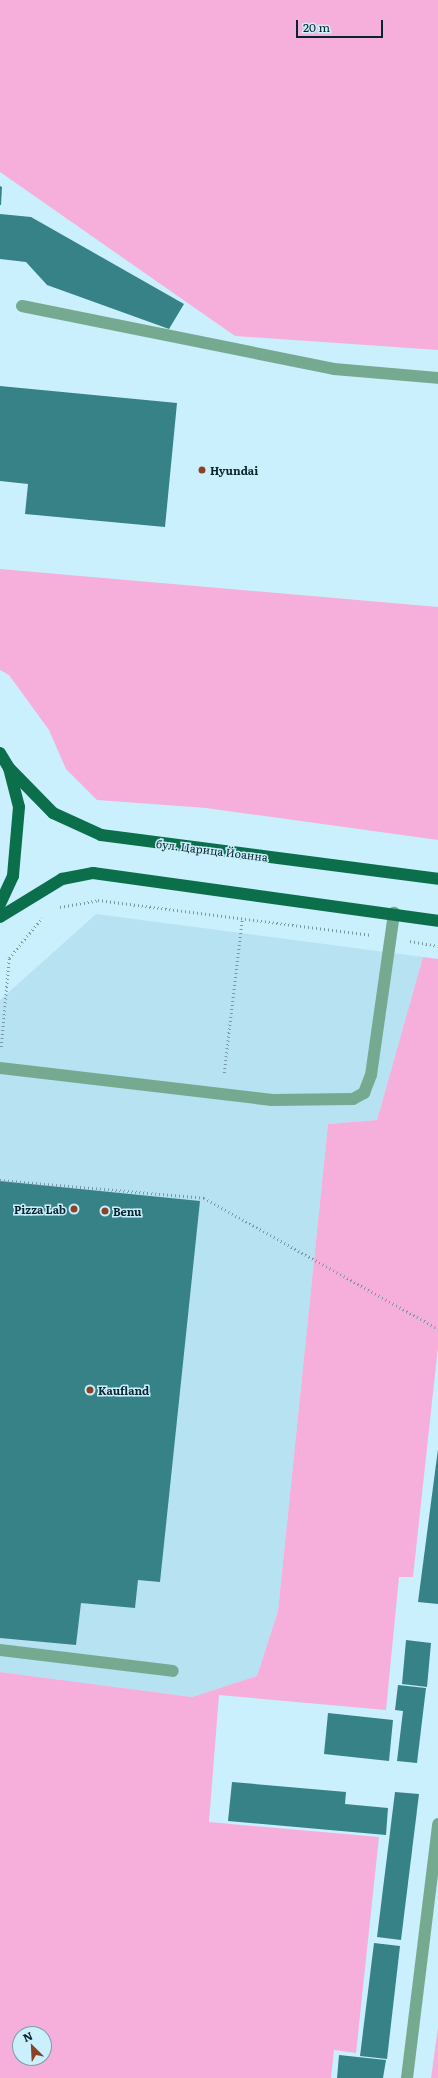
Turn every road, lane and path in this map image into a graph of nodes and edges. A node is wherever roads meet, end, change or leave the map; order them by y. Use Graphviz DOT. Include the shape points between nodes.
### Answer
graph roads {
  1 [pos="22,306"];
  2 [pos="438,378"];
  3 [pos="0,753"];
  4 [pos="9,768"];
  5 [pos="438,879"];
  6 [pos="0,904"];
  7 [pos="53,909"];
  8 [pos="47,911"];
  9 [pos="394,913"];
  10 [pos="0,917"];
  11 [pos="242,919"];
  12 [pos="438,921"];
  13 [pos="390,938"];
  14 [pos="438,946"];
  15 [pos="1,1050"];
  16 [pos="0,1068"];
  17 [pos="222,1094"];
  18 [pos="0,1180"];
  19 [pos="438,1330"];
  20 [pos="0,1650"];
  21 [pos="173,1670"];
  22 [pos="438,1824"];
  23 [pos="408,2078"];
  1 -- 2 [label="street" via="334,369"];
  3 -- 4 [label="main road"];
  4 -- 5 [label="main road, бул. Царица Йоанна" via="53,813 100,835"];
  4 -- 6 [label="main road" via="19,806 18,843 13,876"];
  7 -- 11 [label="path" via="98,900"];
  8 -- 15 [label="path" via="9,958"];
  9 -- 10 [label="main road" via="93,873 62,879"];
  9 -- 12 [label="main road"];
  9 -- 13 [label="street"];
  11 -- 13 [label="path"];
  11 -- 17 [label="path"];
  13 -- 14 [label="path"];
  13 -- 17 [label="street" via="371,1075 364,1093 353,1099 332,1102 272,1100"];
  16 -- 17 [label="street"];
  18 -- 19 [label="path" via="204,1198"];
  20 -- 21 [label="street"];
  22 -- 23 [label="street"];
}
